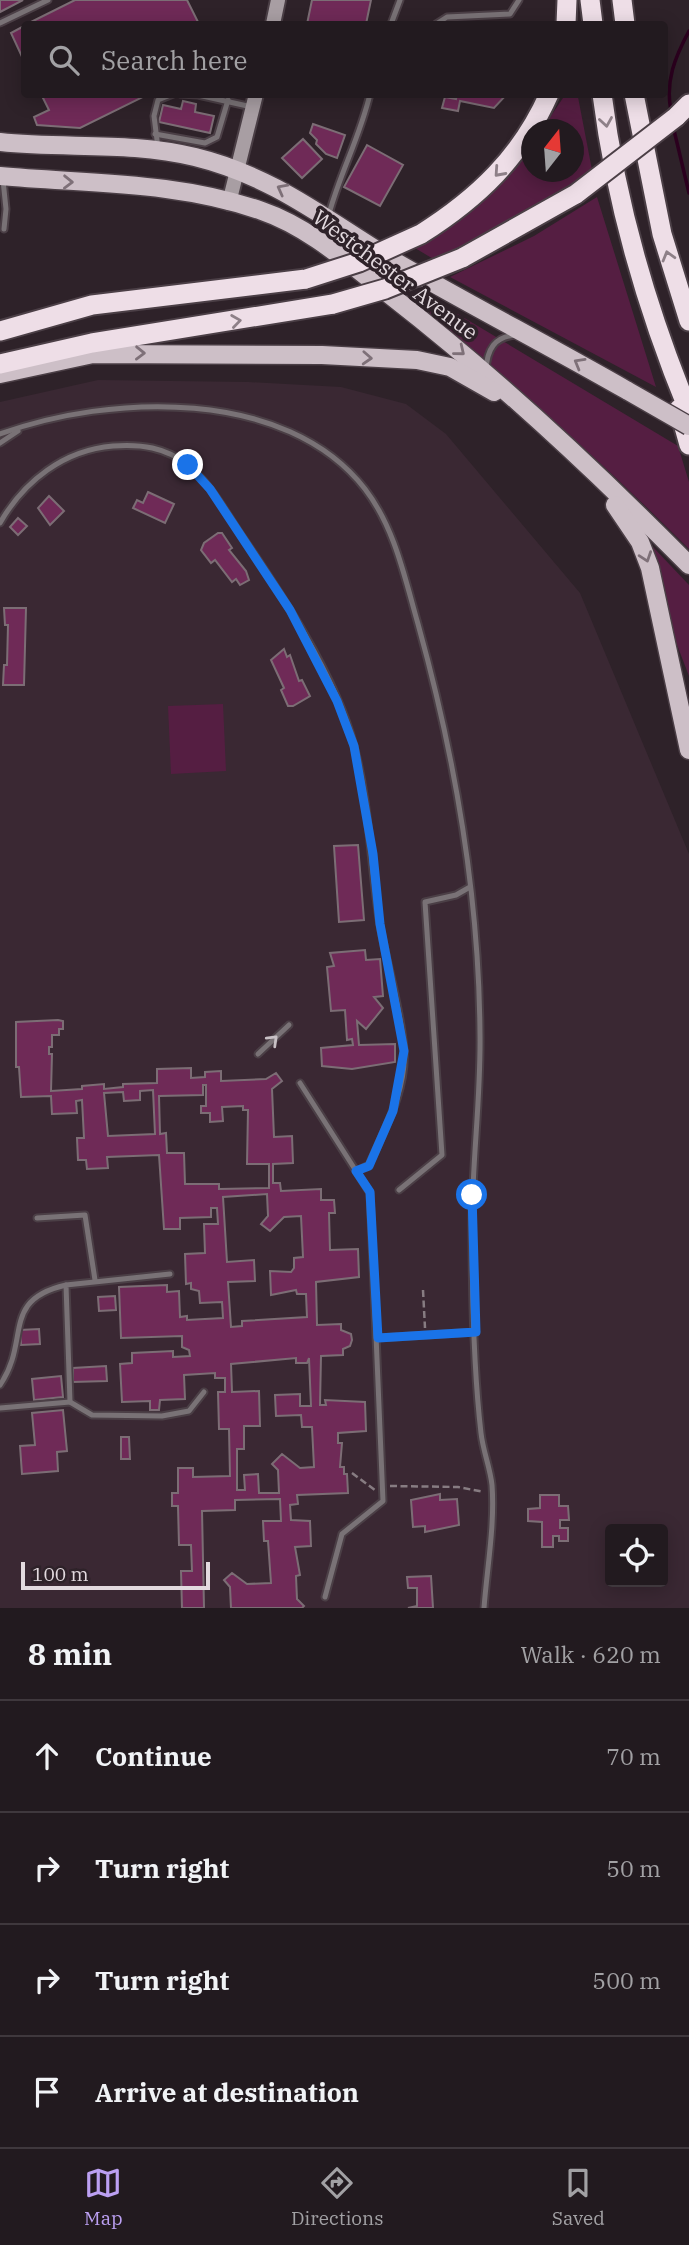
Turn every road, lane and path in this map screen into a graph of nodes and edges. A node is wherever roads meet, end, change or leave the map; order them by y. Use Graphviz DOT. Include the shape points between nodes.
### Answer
graph roads {
  1 [pos="48,0"];
  2 [pos="278,0"];
  3 [pos="400,0"];
  4 [pos="519,0"];
  5 [pos="567,0"];
  6 [pos="590,0"];
  7 [pos="622,0"];
  8 [pos="274,21"];
  9 [pos="392,21"];
  10 [pos="441,21"];
  11 [pos="566,21"];
  12 [pos="593,21"];
  13 [pos="625,21"];
  14 [pos="0,23"];
  15 [pos="163,98"];
  16 [pos="212,98"];
  17 [pos="369,98"];
  18 [pos="547,98"];
  19 [pos="603,98"];
  20 [pos="635,98"];
  21 [pos="228,100"];
  22 [pos="255,101"];
  23 [pos="683,110"];
  24 [pos="0,142"];
  25 [pos="157,142"];
  26 [pos="194,149"];
  27 [pos="237,169"];
  28 [pos="1,176"];
  29 [pos="229,203"];
  30 [pos="328,217"];
  31 [pos="4,229"];
  32 [pos="689,321"];
  33 [pos="0,331"];
  34 [pos="659,333"];
  35 [pos="530,335"];
  36 [pos="0,364"];
  37 [pos="486,373"];
  38 [pos="0,374"];
  39 [pos="689,412"];
  40 [pos="28,425"];
  41 [pos="689,426"];
  42 [pos="551,429"];
  43 [pos="0,434"];
  44 [pos="565,442"];
  45 [pos="0,443"];
  46 [pos="689,445"];
  47 [pos="0,523"];
  48 [pos="689,565"];
  49 [pos="669,650"];
  50 [pos="689,691"];
  51 [pos="689,750"];
  52 [pos="470,887"];
  53 [pos="289,1025"];
  54 [pos="258,1054"];
  55 [pos="300,1083"];
  56 [pos="356,1171"];
  57 [pos="399,1190"];
  58 [pos="37,1218"];
  59 [pos="170,1274"];
  60 [pos="95,1280"];
  61 [pos="66,1285"];
  62 [pos="423,1290"];
  63 [pos="476,1332"];
  64 [pos="425,1335"];
  65 [pos="378,1338"];
  66 [pos="0,1385"];
  67 [pos="204,1392"];
  68 [pos="70,1402"];
  69 [pos="0,1408"];
  70 [pos="352,1473"];
  71 [pos="383,1489"];
  72 [pos="492,1496"];
  73 [pos="325,1597"];
  74 [pos="484,1608"];
  1 -- 14 [label="lane"];
  2 -- 8 [label="street"];
  3 -- 9 [label="lane"];
  4 -- 10 [label="lane" via="510,14"];
  5 -- 11 [label="highway"];
  6 -- 12 [label="highway"];
  7 -- 13 [label="highway"];
  15 -- 25 [label="lane" via="158,100"];
  16 -- 21 [label="lane"];
  17 -- 30 [label="lane" via="362,131 341,172"];
  18 -- 33 [label="highway, one-way, bridge" via="527,138 466,204 421,234 359,262 306,279 92,305"];
  19 -- 34 [label="highway, one-way" via="620,197"];
  32 -- 20 [label="highway, one-way" via="662,233"];
  21 -- 22 [label="lane"];
  21 -- 26 [label="lane" via="217,137"];
  22 -- 27 [label="street"];
  36 -- 23 [label="highway, one-way, bridge" via="93,343 333,304 385,289 462,258 576,194"];
  24 -- 25 [label="main road, Westchester Avenue"];
  25 -- 26 [label="main road, Westchester Avenue"];
  26 -- 27 [label="main road, Westchester Avenue"];
  27 -- 29 [label="street"];
  30 -- 27 [label="main road, Westchester Avenue, one-way" via="283,189"];
  28 -- 29 [label="main road, Westchester Avenue, one-way" via="141,184"];
  28 -- 31 [label="lane"];
  29 -- 37 [label="main road, Westchester Avenue, one-way" via="262,211 304,233 366,276"];
  30 -- 35 [label="main road, Westchester Avenue" via="399,264"];
  34 -- 39 [label="highway"];
  34 -- 46 [label="highway"];
  35 -- 37 [label="lane" via="511,335 495,343 487,355"];
  41 -- 35 [label="main road, Westchester Avenue, one-way, bridge"];
  37 -- 42 [label="main road, Westchester Avenue"];
  38 -- 42 [label="main road, one-way" via="71,357 127,353 417,360 450,367 476,380"];
  40 -- 43 [label="lane"];
  40 -- 45 [label="lane"];
  40 -- 52 [label="lane" via="113,408 193,409 284,430 322,449 352,473 387,527 404,578 448,748"];
  42 -- 44 [label="main road, Westchester Avenue"];
  44 -- 48 [label="main road, Westchester Avenue"];
  44 -- 49 [label="main road, one-way" via="629,521 640,542"];
  47 -- 56 [label="lane" via="40,474 70,456 103,447 159,448 188,465 210,489 308,641 354,746 404,1051 393,1111 369,1166"];
  49 -- 50 [label="main road"];
  49 -- 51 [label="main road"];
  52 -- 57 [label="lane" via="425,902 442,1155"];
  52 -- 63 [label="lane" via="480,1035 472,1215"];
  54 -- 53 [label="lane, one-way"];
  55 -- 56 [label="lane"];
  56 -- 65 [label="lane" via="370,1192"];
  58 -- 60 [label="lane" via="85,1215"];
  59 -- 60 [label="lane"];
  60 -- 61 [label="lane"];
  61 -- 66 [label="lane" via="44,1289 20,1305 12,1322 10,1361"];
  61 -- 68 [label="lane"];
  62 -- 64 [label="path"];
  63 -- 64 [label="lane"];
  63 -- 72 [label="lane" via="481,1436"];
  64 -- 65 [label="lane"];
  65 -- 71 [label="lane"];
  67 -- 68 [label="lane" via="189,1411 162,1416 92,1415"];
  68 -- 69 [label="lane"];
  70 -- 71 [label="path" via="376,1492"];
  71 -- 72 [label="path" via="393,1484 458,1487"];
  71 -- 73 [label="lane" via="383,1501 342,1534"];
  72 -- 74 [label="lane"];
}
